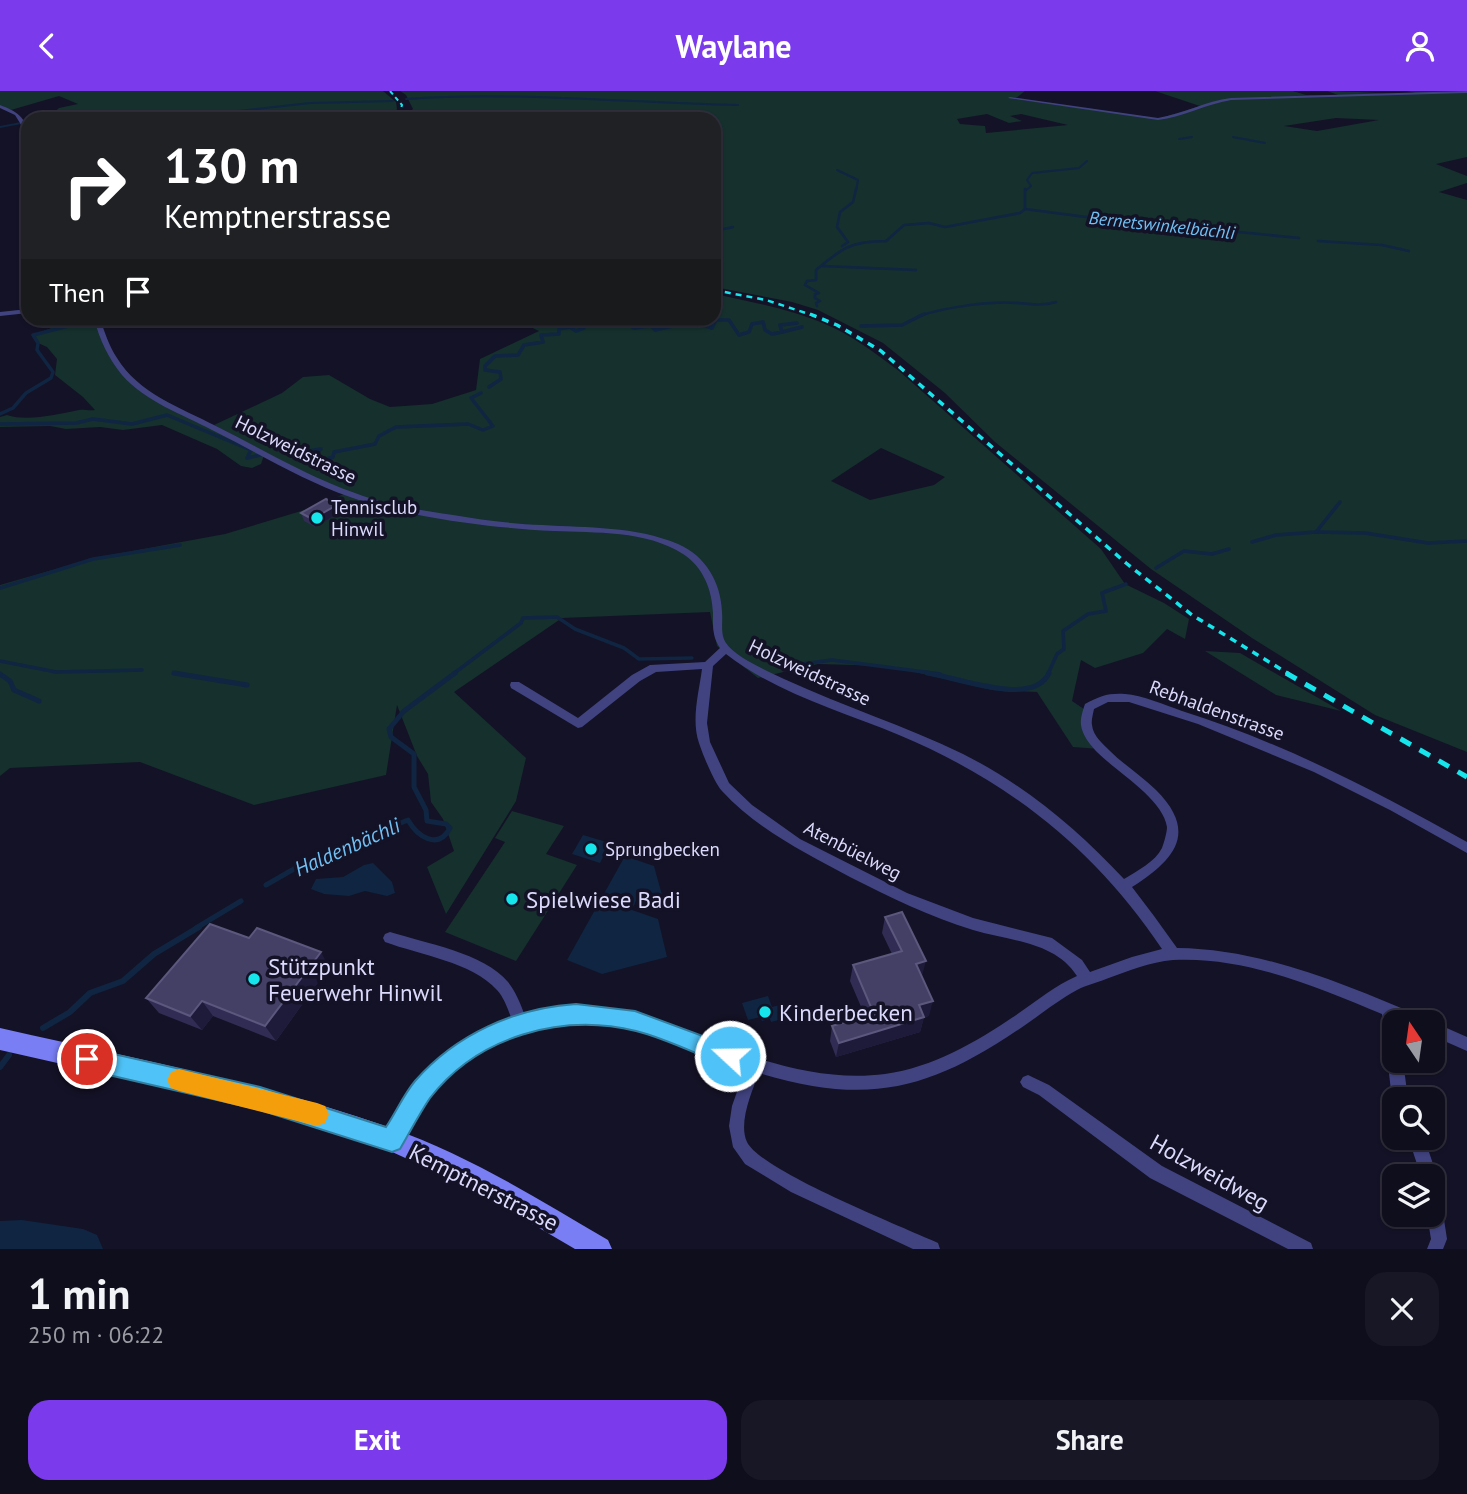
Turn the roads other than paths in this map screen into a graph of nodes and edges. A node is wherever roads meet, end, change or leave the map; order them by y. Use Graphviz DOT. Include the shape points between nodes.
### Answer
graph roads {
  1 [pos="1467,94"];
  2 [pos="1010,98"];
  3 [pos="0,106"];
  4 [pos="21,122"];
  5 [pos="21,312"];
  6 [pos="0,314"];
  7 [pos="99,326"];
  8 [pos="725,649"];
  9 [pos="708,665"];
  10 [pos="515,685"];
  11 [pos="1467,848"];
  12 [pos="1122,887"];
  13 [pos="390,938"];
  14 [pos="1173,954"];
  15 [pos="1087,979"];
  16 [pos="1389,1009"];
  17 [pos="520,1023"];
  18 [pos="1446,1035"];
  19 [pos="0,1039"];
  20 [pos="1467,1044"];
  21 [pos="754,1065"];
  22 [pos="1028,1082"];
  23 [pos="1399,1087"];
  24 [pos="392,1140"];
  25 [pos="1438,1227"];
  26 [pos="599,1249"];
  27 [pos="932,1249"];
  28 [pos="1305,1249"];
  29 [pos="1435,1249"];
  1 -- 2 [label="street" via="1231,99 1158,119"];
  3 -- 4 [label="street" via="17,114"];
  5 -- 6 [label="street"];
  7 -- 8 [label="street, Holzweidstrasse" via="111,358 154,398 345,494 411,511 630,534 677,547 696,559 708,576 717,601 716,633"];
  8 -- 9 [label="street"];
  8 -- 12 [label="street, Holzweidstrasse" via="785,684 938,747 992,776 1065,829"];
  9 -- 10 [label="street" via="654,669 635,678 578,724"];
  9 -- 15 [label="street, Atenbüelweg" via="701,723 704,743 724,786 748,808 796,843 902,897 974,924 1047,941 1077,964"];
  11 -- 12 [label="street, Rebhaldenstrasse" via="1269,747 1149,702 1111,698 1089,707 1084,718 1088,732 1100,749 1161,804 1173,830 1163,857"];
  12 -- 14 [label="street, Holzweidstrasse"];
  13 -- 17 [label="street" via="472,966 501,983"];
  14 -- 15 [label="street"];
  14 -- 16 [label="street" via="1223,957 1287,971"];
  15 -- 21 [label="street" via="1068,987 982,1047 914,1075 884,1082 833,1082"];
  16 -- 23 [label="street"];
  17 -- 21 [label="street" via="576,1015 635,1021"];
  17 -- 24 [label="street" via="468,1049 446,1066 422,1091"];
  18 -- 20 [label="street"];
  19 -- 24 [label="street, Kemptnerstrasse" via="260,1098"];
  21 -- 27 [label="street" via="735,1119 741,1150 770,1173"];
  22 -- 28 [label="street, Holzweidweg" via="1156,1172"];
  24 -- 26 [label="street, Kemptnerstrasse" via="480,1179"];
  25 -- 29 [label="street" via="1440,1239"];
}
